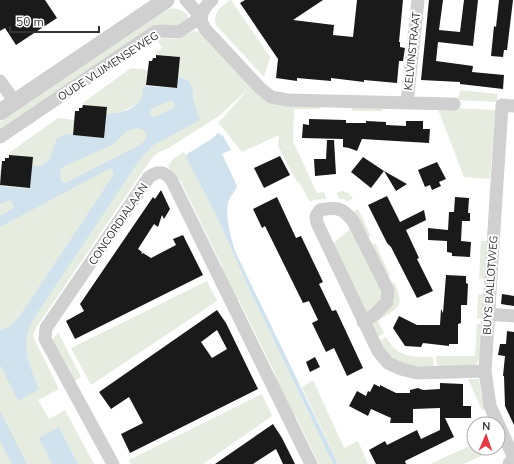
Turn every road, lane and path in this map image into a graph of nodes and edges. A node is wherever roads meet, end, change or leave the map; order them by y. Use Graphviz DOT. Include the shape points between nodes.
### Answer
graph roads {
  1 [pos="166,0"];
  2 [pos="186,0"];
  3 [pos="212,0"];
  4 [pos="418,0"];
  5 [pos="201,17"];
  6 [pos="0,81"];
  7 [pos="15,102"];
  8 [pos="407,103"];
  9 [pos="454,104"];
  10 [pos="508,106"];
  11 [pos="0,112"];
  12 [pos="0,137"];
  13 [pos="488,314"];
  14 [pos="514,316"];
  15 [pos="363,322"];
  16 [pos="485,371"];
  17 [pos="514,458"];
  18 [pos="113,464"];
  19 [pos="311,464"];
  1 -- 7 [label="street, OUDE VLIJMENSEWEG"];
  2 -- 5 [label="street"];
  3 -- 5 [label="street, OUDE VLIJMENSEWEG" via="202,10"];
  4 -- 8 [label="street, KELVINSTRAAT"];
  5 -- 8 [label="street" via="205,30 271,97 288,100"];
  5 -- 12 [label="street, OUDE VLIJMENSEWEG" via="179,32 155,32"];
  6 -- 7 [label="street"];
  7 -- 11 [label="street, OUDE VLIJMENSEWEG"];
  8 -- 9 [label="street"];
  10 -- 13 [label="street, BUYS BALLOTWEG"];
  13 -- 14 [label="street"];
  13 -- 16 [label="street, BUYS BALLOTWEG"];
  15 -- 15 [label="street" via="317,223 316,216 320,210 332,208 346,212 388,290 387,302"];
  15 -- 16 [label="street" via="378,351 388,363 401,369 417,373"];
  16 -- 17 [label="street, BUYS BALLOTWEG" via="490,406"];
  18 -- 19 [label="street, CONCORDIALAAN" via="45,339 46,328 149,177 162,172 172,180"];
}
